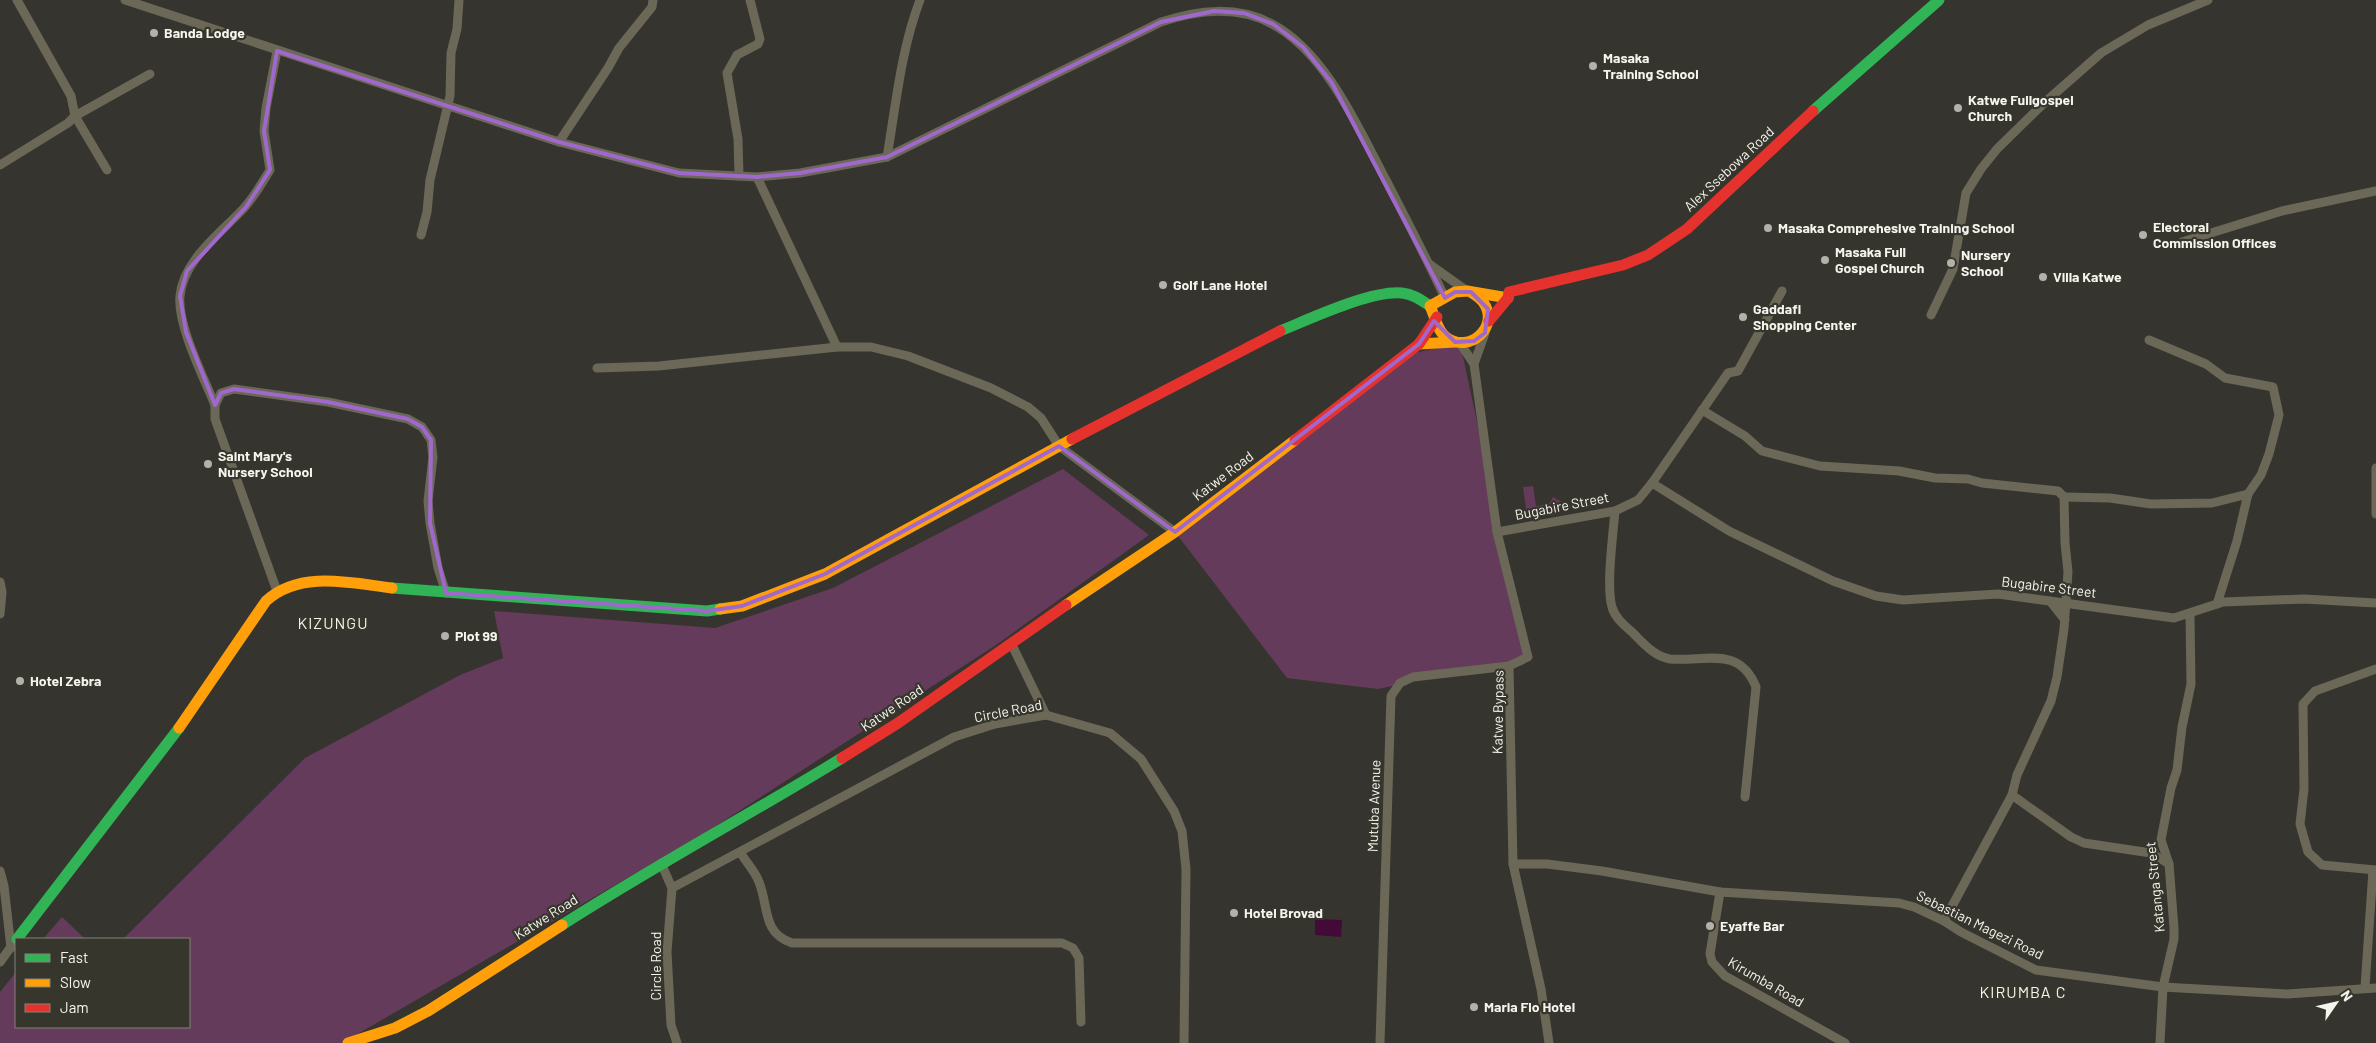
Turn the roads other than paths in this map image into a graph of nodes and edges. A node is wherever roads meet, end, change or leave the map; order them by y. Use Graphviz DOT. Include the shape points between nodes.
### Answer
graph roads {
  1 [pos="17,0"];
  2 [pos="125,0"];
  3 [pos="459,0"];
  4 [pos="653,0"];
  5 [pos="750,0"];
  6 [pos="920,0"];
  7 [pos="1939,0"];
  8 [pos="2208,0"];
  9 [pos="277,51"];
  10 [pos="150,74"];
  11 [pos="447,105"];
  12 [pos="75,116"];
  13 [pos="560,142"];
  14 [pos="887,157"];
  15 [pos="0,165"];
  16 [pos="107,170"];
  17 [pos="739,176"];
  18 [pos="757,177"];
  19 [pos="2376,191"];
  20 [pos="421,235"];
  21 [pos="2182,242"];
  22 [pos="1429,264"];
  23 [pos="1782,291"];
  24 [pos="1469,292"];
  25 [pos="1445,298"];
  26 [pos="1508,298"];
  27 [pos="1430,306"];
  28 [pos="1932,315"];
  29 [pos="1437,317"];
  30 [pos="1489,321"];
  31 [pos="1485,332"];
  32 [pos="2149,340"];
  33 [pos="1458,343"];
  34 [pos="1419,344"];
  35 [pos="837,347"];
  36 [pos="1474,364"];
  37 [pos="598,368"];
  38 [pos="215,405"];
  39 [pos="1702,410"];
  40 [pos="1059,446"];
  41 [pos="2376,468"];
  42 [pos="1652,483"];
  43 [pos="2248,494"];
  44 [pos="2064,496"];
  45 [pos="1615,511"];
  46 [pos="2376,514"];
  47 [pos="1175,532"];
  48 [pos="1497,532"];
  49 [pos="0,582"];
  50 [pos="277,591"];
  51 [pos="446,593"];
  52 [pos="2050,601"];
  53 [pos="2066,602"];
  54 [pos="2376,603"];
  55 [pos="2217,604"];
  56 [pos="0,614"];
  57 [pos="2190,614"];
  58 [pos="2065,620"];
  59 [pos="1011,643"];
  60 [pos="1509,666"];
  61 [pos="2376,669"];
  62 [pos="1046,715"];
  63 [pos="2012,795"];
  64 [pos="1746,797"];
  65 [pos="2161,840"];
  66 [pos="740,852"];
  67 [pos="2151,853"];
  68 [pos="661,863"];
  69 [pos="1513,864"];
  70 [pos="2169,864"];
  71 [pos="2374,870"];
  72 [pos="0,871"];
  73 [pos="2,886"];
  74 [pos="672,888"];
  75 [pos="1720,892"];
  76 [pos="1944,921"];
  77 [pos="18,938"];
  78 [pos="15,942"];
  79 [pos="0,962"];
  80 [pos="2163,987"];
  81 [pos="2365,988"];
  82 [pos="2376,988"];
  83 [pos="1081,1022"];
  84 [pos="348,1043"];
  85 [pos="677,1043"];
  86 [pos="1184,1043"];
  87 [pos="1380,1043"];
  88 [pos="1549,1043"];
  89 [pos="1846,1043"];
  90 [pos="2160,1043"];
  1 -- 12 [label="street" via="71,96"];
  2 -- 9 [label="street"];
  3 -- 11 [label="street"];
  4 -- 13 [label="street" via="652,7 619,48"];
  5 -- 17 [label="street" via="760,39 758,44 737,55 727,73 738,138"];
  6 -- 14 [label="street" via="907,45"];
  7 -- 26 [label="street, Alex Ssebowa Road" via="1836,90 1687,229 1640,259 1510,292"];
  8 -- 28 [label="street" via="2148,25 2101,53 2042,104 1981,169 1966,193 1953,269"];
  9 -- 11 [label="street"];
  9 -- 38 [label="street" via="264,131 270,170 246,207 187,271 180,296 186,332"];
  10 -- 12 [label="street"];
  11 -- 13 [label="street"];
  11 -- 20 [label="street"];
  12 -- 15 [label="street"];
  12 -- 16 [label="street"];
  13 -- 17 [label="street" via="679,173"];
  14 -- 18 [label="street" via="800,173"];
  14 -- 22 [label="street" via="1162,22 1214,10 1244,13 1273,24 1303,47 1332,83"];
  17 -- 18 [label="street"];
  18 -- 35 [label="street"];
  19 -- 21 [label="street" via="2282,211"];
  22 -- 24 [label="street"];
  22 -- 25 [label="street"];
  23 -- 39 [label="street, Bugabire Street" via="1741,368 1728,373"];
  24 -- 25 [label="street" via="1455,292"];
  24 -- 26 [label="street"];
  24 -- 30 [label="street" via="1481,298 1488,309"];
  25 -- 27 [label="street"];
  26 -- 30 [label="street"];
  27 -- 29 [label="street"];
  27 -- 40 [label="street" via="1415,296 1401,293 1362,300 1330,311 1281,331"];
  29 -- 33 [label="street" via="1439,328 1446,337"];
  29 -- 34 [label="street, Katwe Road"];
  30 -- 31 [label="street"];
  31 -- 33 [label="street" via="1474,341"];
  31 -- 36 [label="street, Katwe Bypass"];
  32 -- 43 [label="street" via="2206,364 2225,378 2273,387 2279,415 2261,475"];
  33 -- 34 [label="street"];
  33 -- 36 [label="street, Katwe Bypass"];
  34 -- 47 [label="street, Katwe Road"];
  35 -- 37 [label="street" via="659,366"];
  35 -- 40 [label="street" via="870,347 908,356 991,388 1028,407 1041,418"];
  36 -- 48 [label="street, Katwe Bypass"];
  38 -- 50 [label="street" via="215,420"];
  38 -- 51 [label="street" via="222,393 234,389 328,402 408,419 422,427 431,440 430,523"];
  39 -- 42 [label="street, Bugabire Street"];
  39 -- 44 [label="street" via="1745,436 1762,451 1820,466 2058,490"];
  40 -- 47 [label="street"];
  40 -- 51 [label="street" via="825,574 742,606 707,611"];
  41 -- 46 [label="street"];
  42 -- 45 [label="street, Bugabire Street" via="1638,500"];
  42 -- 52 [label="street, Bugabire Street" via="1729,532 1833,581 1876,596 1903,600 1998,594"];
  43 -- 44 [label="street" via="2212,504 2151,504"];
  43 -- 55 [label="street"];
  44 -- 53 [label="street" via="2068,572"];
  45 -- 48 [label="street, Bugabire Street"];
  45 -- 64 [label="street" via="1610,596 1618,620 1659,655 1670,659 1720,658 1743,666 1751,674 1756,688"];
  47 -- 59 [label="street, Katwe Road"];
  48 -- 60 [label="street, Katwe Bypass" via="1528,657"];
  49 -- 56 [label="street"];
  50 -- 51 [label="street" via="316,580"];
  50 -- 77 [label="street" via="266,601 170,742"];
  52 -- 53 [label="street, Bugabire Street"];
  52 -- 58 [label="street"];
  53 -- 57 [label="street, Bugabire Street" via="2174,618"];
  53 -- 58 [label="street"];
  54 -- 55 [label="street, Bugabire Street" via="2304,598"];
  55 -- 57 [label="street, Bugabire Street"];
  57 -- 65 [label="street, Katanga Street" via="2192,684"];
  58 -- 63 [label="street" via="2051,701 2017,776"];
  59 -- 62 [label="street"];
  59 -- 68 [label="street, Katwe Road" via="898,723 766,805"];
  60 -- 69 [label="street, Katwe Bypass"];
  60 -- 87 [label="street, Mutuba Avenue" via="1413,677 1400,683 1391,696"];
  61 -- 71 [label="street" via="2315,691 2303,704 2304,789 2300,824 2308,852 2322,865"];
  62 -- 66 [label="street, Circle Road" via="995,724 954,737"];
  62 -- 86 [label="street, Circle Road" via="1110,733 1141,760 1174,811 1182,831 1186,868"];
  63 -- 67 [label="street" via="2084,843"];
  63 -- 76 [label="street"];
  65 -- 67 [label="street"];
  65 -- 70 [label="street, Katanga Street"];
  66 -- 74 [label="street, Circle Road"];
  66 -- 83 [label="street" via="758,878 773,933 792,943 1062,943 1073,948 1079,958"];
  67 -- 70 [label="street"];
  68 -- 74 [label="street, Circle Road"];
  68 -- 84 [label="street, Katwe Road" via="428,1011 395,1028"];
  69 -- 75 [label="street, Sebastian Magezi Road" via="1584,868"];
  69 -- 88 [label="street, Katwe Bypass" via="1541,989"];
  70 -- 80 [label="street, Katanga Street" via="2174,939"];
  71 -- 81 [label="street"];
  72 -- 73 [label="street"];
  73 -- 78 [label="street"];
  74 -- 85 [label="street, Circle Road" via="668,952 670,1025"];
  75 -- 76 [label="street, Sebastian Magezi Road" via="1899,903"];
  75 -- 89 [label="street, Kirumba Road" via="1710,954 1717,968 1725,976"];
  76 -- 80 [label="street, Sebastian Magezi Road" via="2036,970"];
  78 -- 79 [label="street"];
  80 -- 81 [label="street, Sebastian Magezi Road" via="2286,994"];
  80 -- 90 [label="street, Katanga Street"];
  81 -- 82 [label="street, Sebastian Magezi Road"];
}
